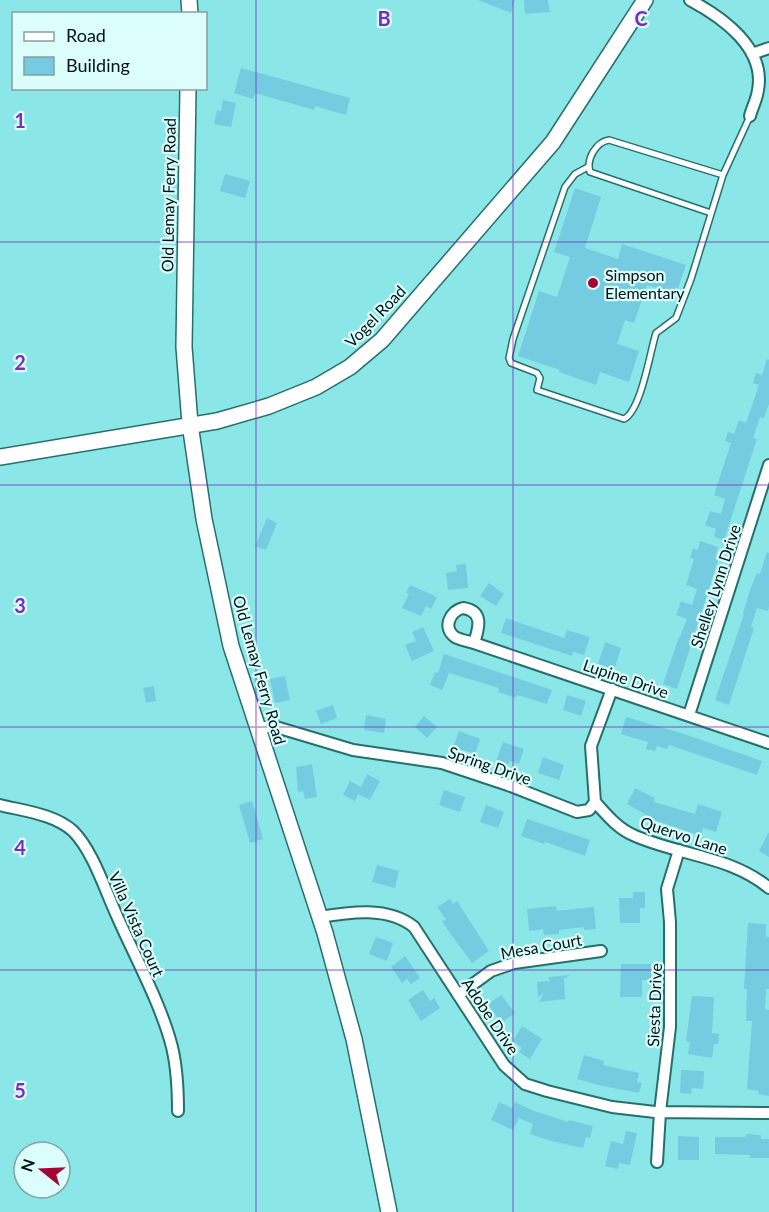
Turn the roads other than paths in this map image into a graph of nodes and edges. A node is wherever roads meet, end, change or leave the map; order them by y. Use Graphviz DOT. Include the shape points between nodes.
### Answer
graph roads {
  1 [pos="645,0"];
  2 [pos="690,0"];
  3 [pos="769,48"];
  4 [pos="752,54"];
  5 [pos="188,90"];
  6 [pos="750,116"];
  7 [pos="588,167"];
  8 [pos="723,175"];
  9 [pos="711,213"];
  10 [pos="190,424"];
  11 [pos="0,457"];
  12 [pos="769,465"];
  13 [pos="474,643"];
  14 [pos="612,689"];
  15 [pos="689,715"];
  16 [pos="256,727"];
  17 [pos="769,743"];
  18 [pos="595,802"];
  19 [pos="0,805"];
  20 [pos="679,850"];
  21 [pos="769,888"];
  22 [pos="319,917"];
  23 [pos="601,951"];
  24 [pos="458,995"];
  25 [pos="178,1111"];
  26 [pos="660,1112"];
  27 [pos="769,1113"];
  28 [pos="657,1162"];
  29 [pos="389,1212"];
  1 -- 10 [label="main road, Vogel Road" via="554,142 382,340 350,367 316,387 269,406 217,421"];
  2 -- 4 [label="street" via="745,40"];
  3 -- 4 [label="street"];
  4 -- 6 [label="street" via="758,66 759,88"];
  5 -- 10 [label="main road, Old Lemay Ferry Road" via="183,315"];
  6 -- 8 [label="lane"];
  7 -- 8 [label="lane" via="595,148 609,140"];
  7 -- 9 [label="lane" via="590,172"];
  7 -- 9 [label="lane" via="575,174 565,187 513,339 511,363 537,373 537,390 618,418 629,417 656,333 676,318"];
  8 -- 9 [label="lane"];
  10 -- 11 [label="main road, Vogel Road"];
  10 -- 16 [label="main road, Old Lemay Ferry Road" via="222,612"];
  12 -- 15 [label="street, Shelley Lynn Drive"];
  13 -- 14 [label="street, Lupine Drive"];
  14 -- 15 [label="street, Lupine Drive"];
  14 -- 18 [label="street" via="591,746"];
  15 -- 17 [label="street, Lupine Drive"];
  16 -- 18 [label="street, Spring Drive" via="276,727 353,750 442,763 577,812 589,810"];
  16 -- 22 [label="main road, Old Lemay Ferry Road"];
  18 -- 20 [label="street, Quervo Lane" via="631,835"];
  19 -- 25 [label="street, Villa Vista Court" via="60,822 72,830 88,852 167,1031 175,1063"];
  20 -- 21 [label="street, Quervo Lane" via="751,874"];
  20 -- 26 [label="street, Siesta Drive" via="667,889 670,1027"];
  22 -- 24 [label="street, Adobe Drive" via="354,911 406,921 414,927"];
  22 -- 29 [label="main road, Old Lemay Ferry Road" via="354,1039"];
  23 -- 24 [label="street, Mesa Court" via="514,963 491,971"];
  24 -- 26 [label="street, Adobe Drive" via="504,1065 525,1084 612,1107"];
  26 -- 27 [label="street, Adobe Drive"];
  26 -- 28 [label="street, Siesta Drive"];
}
